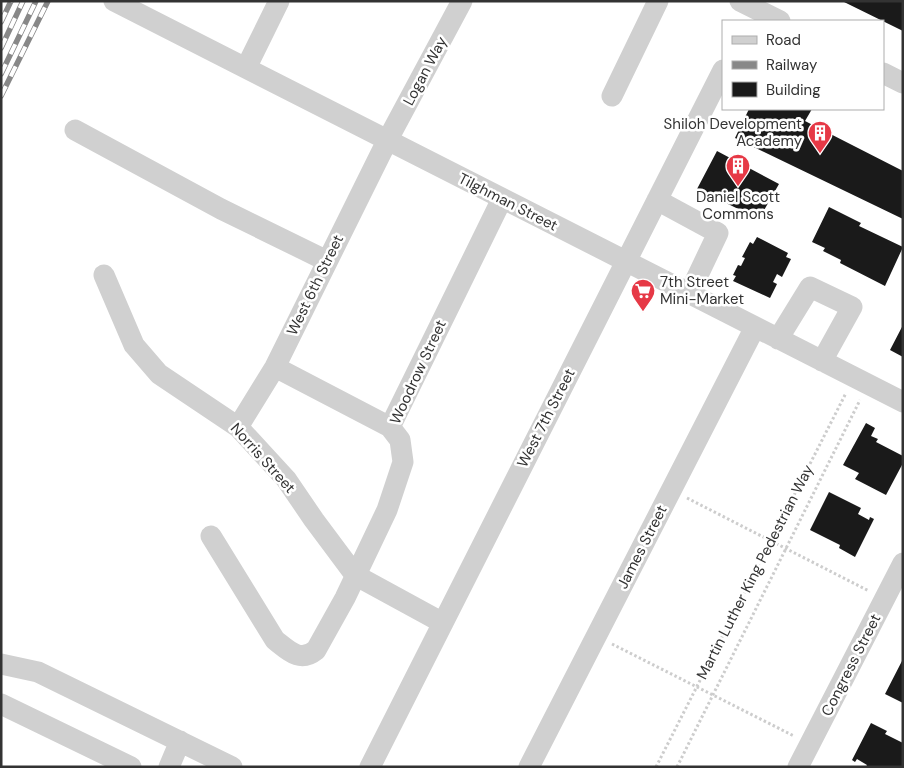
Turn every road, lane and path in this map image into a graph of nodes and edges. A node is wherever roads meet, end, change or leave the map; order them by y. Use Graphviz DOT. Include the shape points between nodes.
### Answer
graph roads {
  1 [pos="114,1"];
  2 [pos="279,1"];
  3 [pos="462,1"];
  4 [pos="658,1"];
  5 [pos="750,8"];
  6 [pos="778,20"];
  7 [pos="246,68"];
  8 [pos="722,72"];
  9 [pos="884,74"];
  10 [pos="903,83"];
  11 [pos="612,96"];
  12 [pos="75,130"];
  13 [pos="388,140"];
  14 [pos="502,199"];
  15 [pos="657,200"];
  16 [pos="327,261"];
  17 [pos="626,261"];
  18 [pos="104,275"];
  19 [pos="689,294"];
  20 [pos="755,328"];
  21 [pos="778,338"];
  22 [pos="822,361"];
  23 [pos="275,367"];
  24 [pos="861,381"];
  25 [pos="903,402"];
  26 [pos="238,427"];
  27 [pos="390,427"];
  28 [pos="671,490"];
  29 [pos="211,536"];
  30 [pos="771,540"];
  31 [pos="786,548"];
  32 [pos="903,563"];
  33 [pos="355,575"];
  34 [pos="885,599"];
  35 [pos="443,623"];
  36 [pos="596,636"];
  37 [pos="1,664"];
  38 [pos="697,687"];
  39 [pos="713,695"];
  40 [pos="1,704"];
  41 [pos="180,741"];
  42 [pos="810,744"];
  43 [pos="131,767"];
  44 [pos="169,767"];
  45 [pos="232,767"];
  46 [pos="370,767"];
  47 [pos="529,767"];
  48 [pos="656,767"];
  49 [pos="677,767"];
  50 [pos="798,767"];
  1 -- 7 [label="street, Tilghman Street"];
  2 -- 7 [label="street"];
  3 -- 13 [label="street, Logan Way"];
  4 -- 11 [label="street"];
  5 -- 6 [label="street"];
  7 -- 13 [label="street, Tilghman Street"];
  8 -- 15 [label="street, West 7th Street"];
  9 -- 10 [label="street"];
  12 -- 16 [label="street" via="220,209"];
  13 -- 14 [label="street, Tilghman Street"];
  13 -- 16 [label="street, West 6th Street"];
  14 -- 17 [label="street, Tilghman Street"];
  14 -- 27 [label="street, Woodrow Street"];
  15 -- 17 [label="street, West 7th Street"];
  15 -- 19 [label="street" via="718,233"];
  16 -- 23 [label="street, West 6th Street"];
  17 -- 19 [label="street, Tilghman Street"];
  17 -- 35 [label="street, West 7th Street"];
  18 -- 26 [label="street, Norris Street" via="134,344 159,374"];
  19 -- 20 [label="street, Tilghman Street"];
  20 -- 21 [label="street, Tilghman Street"];
  20 -- 28 [label="street, James Street"];
  21 -- 22 [label="street, Tilghman Street"];
  21 -- 22 [label="street" via="810,286 852,308"];
  22 -- 24 [label="street, Tilghman Street"];
  23 -- 26 [label="street, West 6th Street"];
  23 -- 27 [label="street"];
  24 -- 25 [label="street, Tilghman Street"];
  24 -- 30 [label="path, Martin Luther King Pedestrian Way"];
  24 -- 31 [label="path, Martin Luther King Pedestrian Way"];
  26 -- 33 [label="street, Norris Street" via="286,479"];
  27 -- 33 [label="street, Woodrow Street" via="400,440 403,462 387,510"];
  28 -- 30 [label="path"];
  28 -- 36 [label="street, James Street"];
  29 -- 33 [label="street, Woodrow Street" via="275,640 301,657 316,650"];
  30 -- 31 [label="path"];
  30 -- 38 [label="path, Martin Luther King Pedestrian Way"];
  31 -- 34 [label="path"];
  31 -- 39 [label="path, Martin Luther King Pedestrian Way"];
  32 -- 34 [label="street, Congress Street"];
  33 -- 35 [label="street, Norris Street"];
  34 -- 42 [label="street, Congress Street"];
  35 -- 46 [label="street, West 7th Street"];
  36 -- 38 [label="path"];
  36 -- 47 [label="street, James Street"];
  37 -- 41 [label="street" via="38,672"];
  38 -- 39 [label="path"];
  38 -- 48 [label="path, Martin Luther King Pedestrian Way"];
  39 -- 42 [label="path"];
  39 -- 49 [label="path, Martin Luther King Pedestrian Way"];
  40 -- 43 [label="street"];
  41 -- 44 [label="street"];
  41 -- 45 [label="street"];
  42 -- 50 [label="street, Congress Street"];
}
